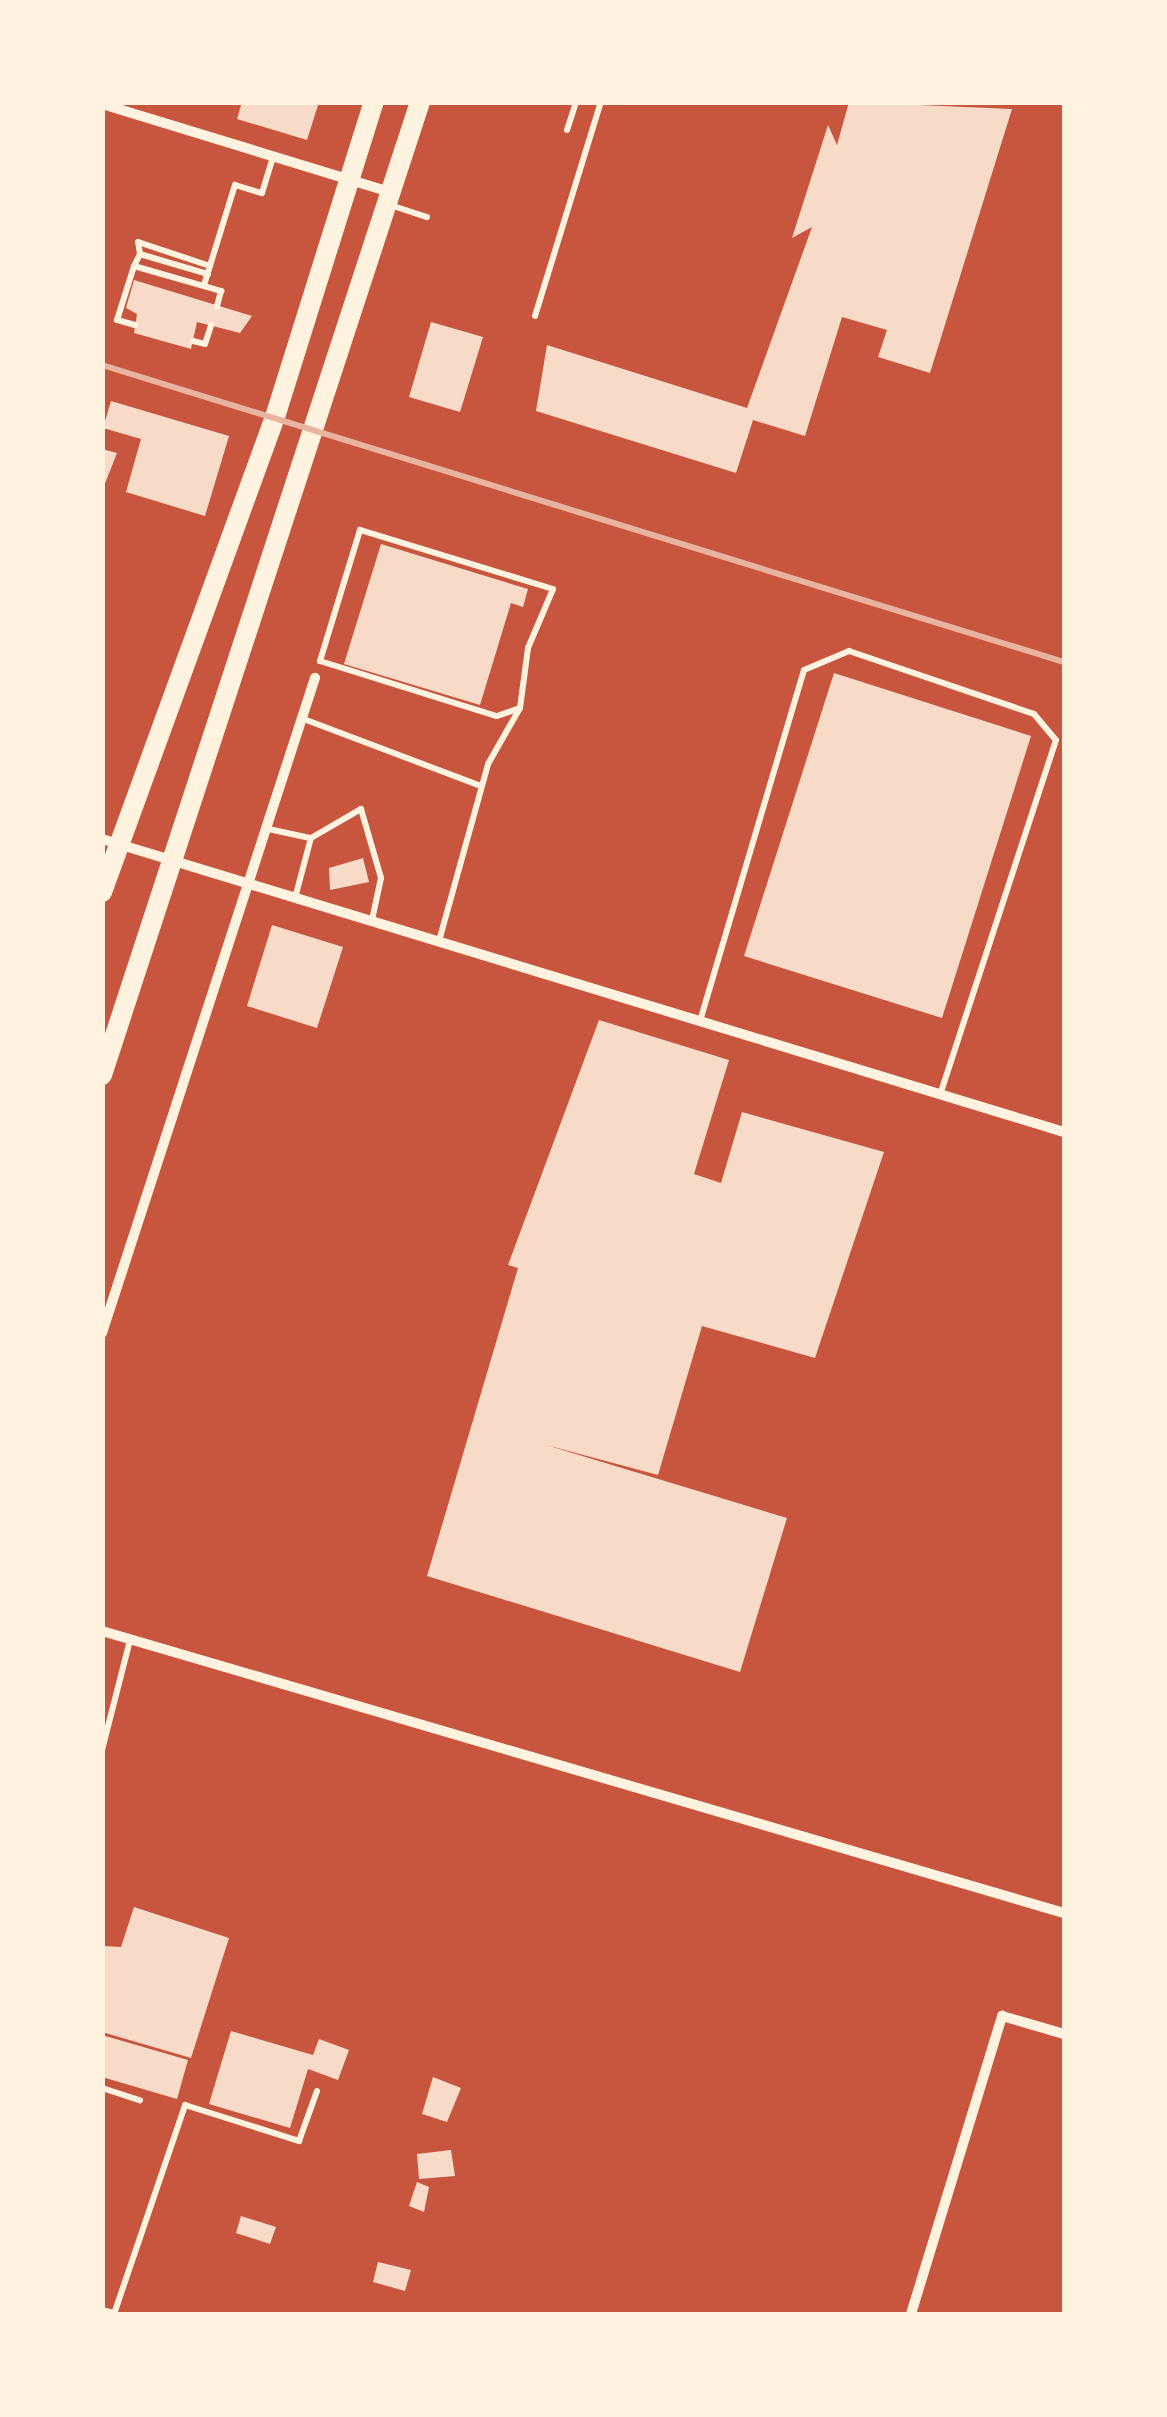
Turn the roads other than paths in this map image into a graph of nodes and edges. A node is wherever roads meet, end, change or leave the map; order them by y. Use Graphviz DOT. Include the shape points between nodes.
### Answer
graph roads {
  1 [pos="374,102"];
  2 [pos="420,102"];
  3 [pos="576,102"];
  4 [pos="601,102"];
  5 [pos="102,104"];
  6 [pos="567,130"];
  7 [pos="273,156"];
  8 [pos="350,180"];
  9 [pos="388,198"];
  10 [pos="427,217"];
  11 [pos="134,266"];
  12 [pos="209,270"];
  13 [pos="204,285"];
  14 [pos="217,306"];
  15 [pos="535,316"];
  16 [pos="135,325"];
  17 [pos="211,326"];
  18 [pos="193,341"];
  19 [pos="320,662"];
  20 [pos="315,678"];
  21 [pos="520,708"];
  22 [pos="301,718"];
  23 [pos="482,786"];
  24 [pos="263,828"];
  25 [pos="310,838"];
  26 [pos="111,842"];
  27 [pos="172,860"];
  28 [pos="244,882"];
  29 [pos="102,892"];
  30 [pos="295,898"];
  31 [pos="372,921"];
  32 [pos="438,942"];
  33 [pos="700,1021"];
  34 [pos="102,1075"];
  35 [pos="940,1094"];
  36 [pos="1064,1132"];
  37 [pos="102,1333"];
  38 [pos="102,1631"];
  39 [pos="130,1639"];
  40 [pos="112,1714"];
  41 [pos="102,1716"];
  42 [pos="102,1750"];
  43 [pos="1064,1913"];
  44 [pos="1064,2034"];
  45 [pos="102,2088"];
  46 [pos="317,2091"];
  47 [pos="140,2100"];
  48 [pos="102,2312"];
  49 [pos="112,2314"];
  50 [pos="911,2314"];
  1 -- 8 [label="highway"];
  2 -- 9 [label="highway"];
  3 -- 6 [label="lane"];
  4 -- 15 [label="lane"];
  5 -- 7 [label="street"];
  7 -- 8 [label="street"];
  7 -- 12 [label="lane" via="262,193 235,185"];
  8 -- 9 [label="street"];
  8 -- 26 [label="highway" via="276,417"];
  9 -- 10 [label="lane"];
  9 -- 27 [label="highway"];
  11 -- 12 [label="lane" via="140,254"];
  11 -- 13 [label="lane"];
  11 -- 16 [label="lane" via="117,320"];
  12 -- 13 [label="lane"];
  13 -- 14 [label="lane" via="221,291"];
  17 -- 18 [label="lane" via="205,344"];
  19 -- 20 [label="lane"];
  19 -- 21 [label="lane" via="496,716"];
  19 -- 21 [label="lane" via="360,530 553,589 528,648"];
  20 -- 22 [label="street"];
  21 -- 23 [label="lane"];
  22 -- 23 [label="lane"];
  22 -- 24 [label="street"];
  23 -- 32 [label="lane"];
  24 -- 25 [label="lane"];
  24 -- 28 [label="street"];
  25 -- 30 [label="lane"];
  25 -- 31 [label="lane" via="361,809 381,878"];
  26 -- 27 [label="street"];
  26 -- 29 [label="highway"];
  27 -- 28 [label="street"];
  27 -- 34 [label="highway"];
  28 -- 30 [label="street"];
  28 -- 37 [label="street"];
  30 -- 31 [label="street"];
  31 -- 32 [label="street"];
  32 -- 33 [label="street"];
  33 -- 35 [label="street"];
  33 -- 35 [label="lane" via="804,670 849,651 1034,714 1056,740"];
  35 -- 36 [label="street"];
  38 -- 39 [label="street"];
  39 -- 40 [label="lane"];
  39 -- 43 [label="street"];
  40 -- 41 [label="lane"];
  40 -- 42 [label="lane"];
  44 -- 50 [label="street" via="1002,2016"];
  45 -- 47 [label="lane"];
  46 -- 49 [label="lane" via="299,2142 185,2105"];
  48 -- 49 [label="street"];
}
